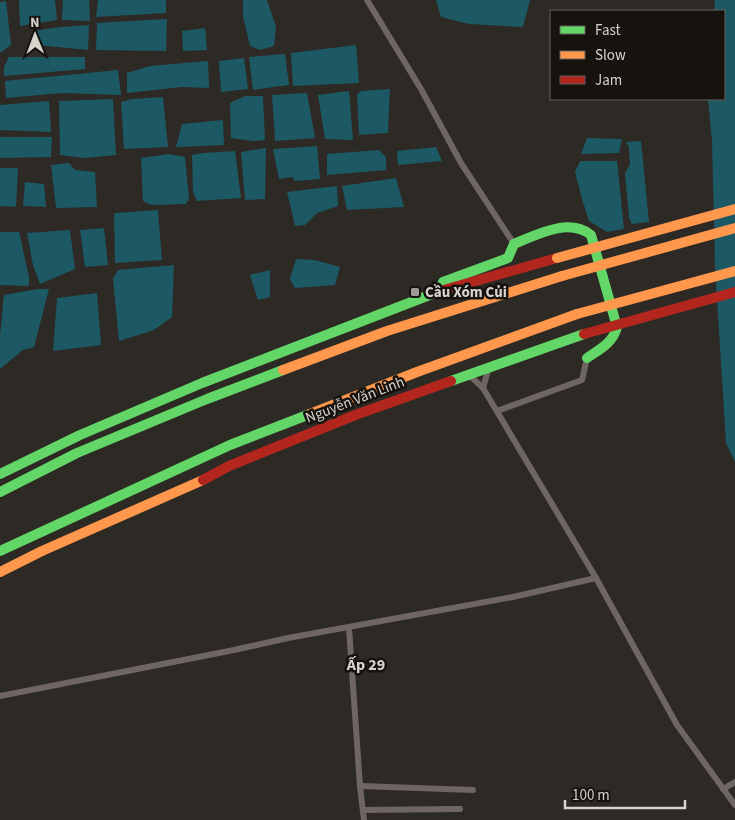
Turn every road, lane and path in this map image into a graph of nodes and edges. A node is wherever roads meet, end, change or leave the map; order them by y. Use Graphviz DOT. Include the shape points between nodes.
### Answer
graph roads {
  1 [pos="367,0"];
  2 [pos="735,210"];
  3 [pos="735,228"];
  4 [pos="514,244"];
  5 [pos="735,271"];
  6 [pos="440,291"];
  7 [pos="735,292"];
  8 [pos="588,358"];
  9 [pos="489,367"];
  10 [pos="468,374"];
  11 [pos="484,388"];
  12 [pos="497,411"];
  13 [pos="0,474"];
  14 [pos="0,492"];
  15 [pos="0,551"];
  16 [pos="0,572"];
  17 [pos="596,578"];
  18 [pos="349,628"];
  19 [pos="0,696"];
  20 [pos="735,782"];
  21 [pos="360,786"];
  22 [pos="723,789"];
  23 [pos="473,790"];
  24 [pos="735,805"];
  25 [pos="460,809"];
  26 [pos="363,810"];
  27 [pos="364,820"];
  1 -- 4 [label="street" via="461,163"];
  2 -- 6 [label="main road, bridge"];
  3 -- 14 [label="main road, bridge" via="562,276 387,331 207,399 77,453"];
  4 -- 6 [label="main road" via="508,258 443,282"];
  4 -- 8 [label="main road" via="568,226 588,230 617,327 612,341"];
  5 -- 15 [label="main road, Nguyễn Văn Linh, bridge" via="577,314 417,372 230,445"];
  6 -- 13 [label="main road" via="193,386"];
  7 -- 9 [label="main road, Nguyễn Văn Linh, bridge" via="584,334"];
  8 -- 12 [label="street" via="582,380"];
  9 -- 10 [label="main road, Nguyễn Văn Linh"];
  9 -- 11 [label="street"];
  10 -- 11 [label="street"];
  10 -- 16 [label="main road, Nguyễn Văn Linh" via="229,466"];
  11 -- 12 [label="street"];
  12 -- 17 [label="street"];
  17 -- 18 [label="street"];
  17 -- 22 [label="street" via="678,725"];
  18 -- 19 [label="street"];
  18 -- 21 [label="street"];
  20 -- 22 [label="street"];
  21 -- 23 [label="street"];
  21 -- 26 [label="street"];
  22 -- 24 [label="street"];
  25 -- 26 [label="street"];
  26 -- 27 [label="street"];
}
